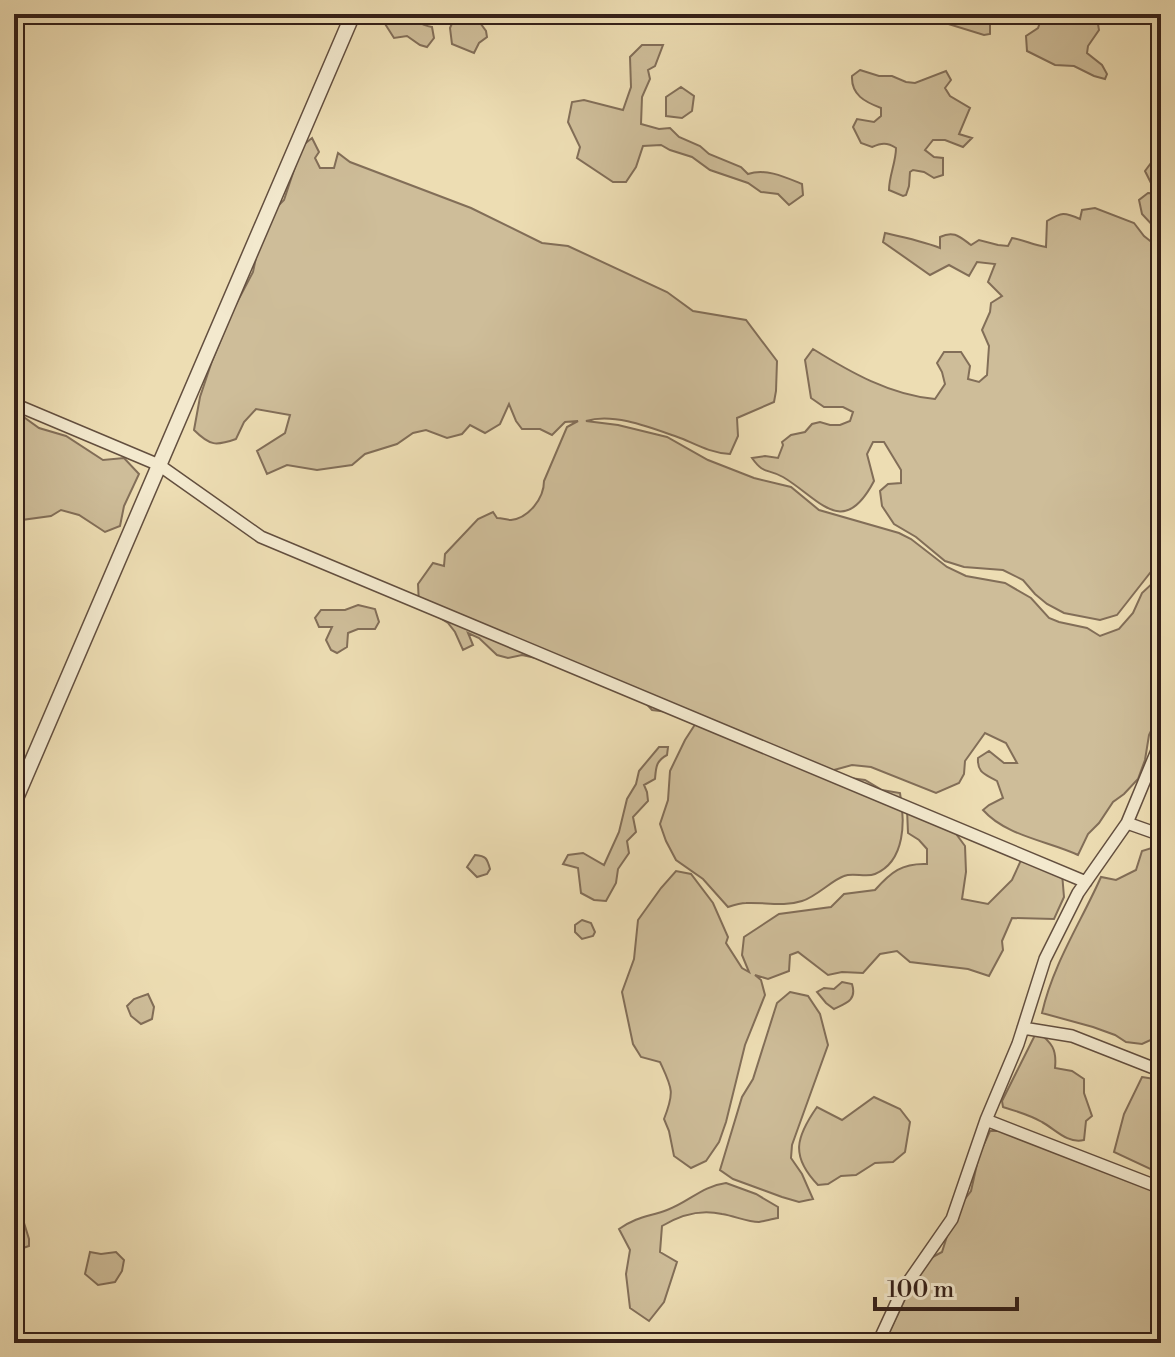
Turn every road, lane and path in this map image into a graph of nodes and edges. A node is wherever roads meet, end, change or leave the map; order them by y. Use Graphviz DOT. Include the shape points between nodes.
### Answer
graph roads {
  1 [pos="353,14"];
  2 [pos="14,404"];
  3 [pos="159,465"];
  4 [pos="1161,741"];
  5 [pos="14,803"];
  6 [pos="1127,823"];
  7 [pos="1161,835"];
  8 [pos="1086,882"];
  9 [pos="1023,1028"];
  10 [pos="1161,1054"];
  11 [pos="1158,1070"];
  12 [pos="986,1120"];
  13 [pos="1161,1188"];
  14 [pos="878,1343"];
  1 -- 3 [label="street"];
  2 -- 3 [label="street"];
  3 -- 5 [label="street"];
  3 -- 8 [label="street" via="261,537"];
  4 -- 6 [label="street"];
  6 -- 7 [label="street"];
  6 -- 8 [label="street"];
  8 -- 9 [label="street" via="1045,959"];
  9 -- 11 [label="street" via="1072,1036"];
  9 -- 12 [label="street"];
  10 -- 11 [label="street"];
  12 -- 13 [label="street"];
  12 -- 14 [label="street" via="952,1219 902,1291"];
}
